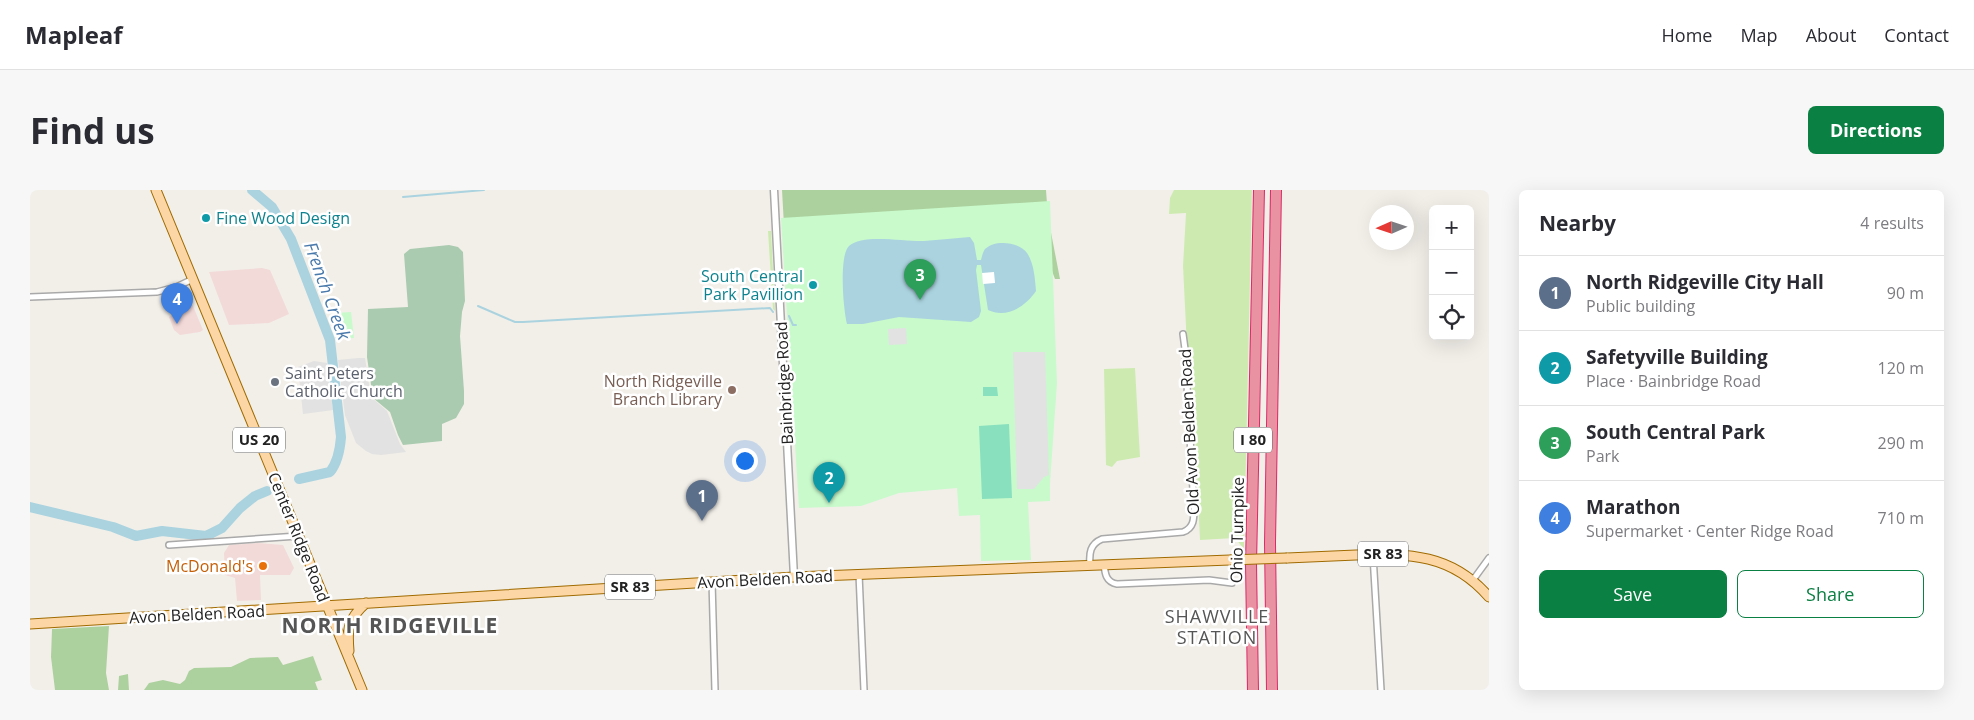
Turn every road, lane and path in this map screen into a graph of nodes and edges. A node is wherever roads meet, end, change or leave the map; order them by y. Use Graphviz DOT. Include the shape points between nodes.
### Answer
graph roads {
  1 [pos="156,190"];
  2 [pos="774,190"];
  3 [pos="1259,190"];
  4 [pos="1276,190"];
  5 [pos="193,279"];
  6 [pos="30,297"];
  7 [pos="1183,334"];
  8 [pos="298,536"];
  9 [pos="169,545"];
  10 [pos="1373,554"];
  11 [pos="1489,558"];
  12 [pos="1104,564"];
  13 [pos="1090,565"];
  14 [pos="860,574"];
  15 [pos="794,577"];
  16 [pos="1472,580"];
  17 [pos="712,582"];
  18 [pos="1232,584"];
  19 [pos="1489,597"];
  20 [pos="367,603"];
  21 [pos="326,605"];
  22 [pos="30,624"];
  23 [pos="349,659"];
  24 [pos="362,690"];
  25 [pos="715,690"];
  26 [pos="864,690"];
  27 [pos="1253,690"];
  28 [pos="1272,690"];
  29 [pos="1381,690"];
  1 -- 5 [label="main road, Center Ridge Road / US 20"];
  2 -- 15 [label="street, Bainbridge Road"];
  3 -- 27 [label="highway, Ohio Turnpike / I 80" via="1251,564"];
  4 -- 28 [label="highway, Ohio Turnpike / I 80" via="1270,543"];
  5 -- 6 [label="street" via="160,292"];
  5 -- 8 [label="main road, Center Ridge Road / US 20"];
  7 -- 13 [label="street, Old Avon Belden Road" via="1194,508 1192,526 1183,532 1098,541 1090,549"];
  8 -- 9 [label="street"];
  8 -- 21 [label="main road, Center Ridge Road / US 20"];
  10 -- 12 [label="main road, Avon Belden Road / SR 83, bridge"];
  10 -- 16 [label="main road, Avon Belden Road / SR 83" via="1428,558 1456,569"];
  10 -- 29 [label="street"];
  11 -- 16 [label="street"];
  12 -- 13 [label="main road, Avon Belden Road / SR 83"];
  12 -- 18 [label="street" via="1107,578 1117,584 1209,580"];
  13 -- 14 [label="main road, Avon Belden Road / SR 83"];
  14 -- 15 [label="main road, Avon Belden Road / SR 83"];
  14 -- 26 [label="street"];
  15 -- 17 [label="main road, Avon Belden Road / SR 83"];
  16 -- 19 [label="main road, Avon Belden Road / SR 83"];
  17 -- 20 [label="main road, Avon Belden Road / SR 83"];
  17 -- 25 [label="street"];
  20 -- 21 [label="main road, Avon Belden Road / SR 83"];
  20 -- 23 [label="main road" via="350,623"];
  21 -- 22 [label="main road, Avon Belden Road / SR 83"];
  21 -- 23 [label="main road, Center Ridge Road / US 20"];
  23 -- 24 [label="main road, Center Ridge Road / US 20"];
}
